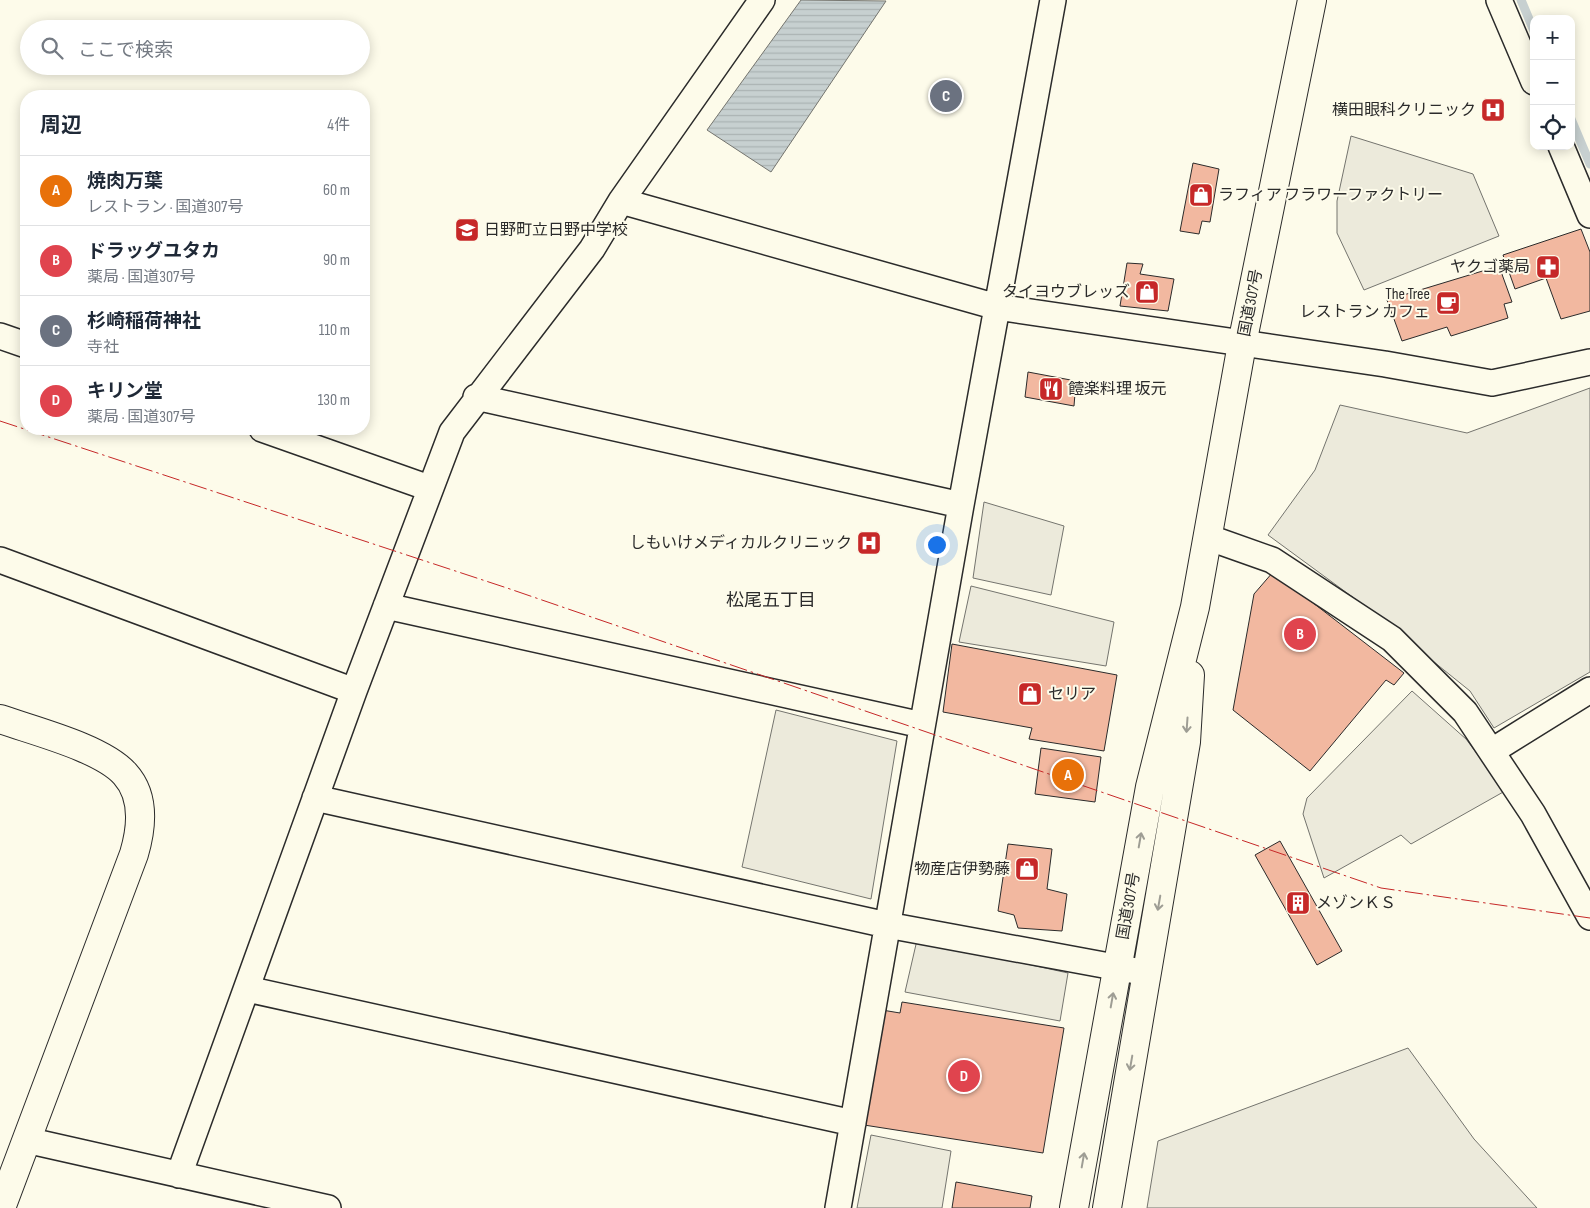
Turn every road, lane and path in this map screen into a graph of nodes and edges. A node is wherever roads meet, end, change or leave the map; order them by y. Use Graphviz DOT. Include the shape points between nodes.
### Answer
graph roads {
  1 [pos="762,0"];
  2 [pos="1053,0"];
  3 [pos="1312,0"];
  4 [pos="1499,0"];
  5 [pos="1530,73"];
  6 [pos="1563,150"];
  7 [pos="621,201"];
  8 [pos="1590,215"];
  9 [pos="997,307"];
  10 [pos="0,336"];
  11 [pos="20,343"];
  12 [pos="1242,344"];
  13 [pos="1590,362"];
  14 [pos="476,397"];
  15 [pos="279,435"];
  16 [pos="429,488"];
  17 [pos="961,505"];
  18 [pos="1207,537"];
  19 [pos="0,560"];
  20 [pos="386,606"];
  21 [pos="1195,607"];
  22 [pos="1590,690"];
  23 [pos="354,691"];
  24 [pos="0,719"];
  25 [pos="922,726"];
  26 [pos="1492,751"];
  27 [pos="315,798"];
  28 [pos="1590,917"];
  29 [pos="887,925"];
  30 [pos="1118,967"];
  31 [pos="1147,973"];
  32 [pos="247,989"];
  33 [pos="853,1123"];
  34 [pos="26,1140"];
  35 [pos="179,1175"];
  36 [pos="1,1208"];
  37 [pos="328,1208"];
  38 [pos="838,1208"];
  39 [pos="1074,1208"];
  40 [pos="1107,1208"];
  1 -- 7 [label="street"];
  2 -- 9 [label="street"];
  3 -- 12 [label="main road, 国道307号"];
  4 -- 5 [label="street"];
  6 -- 8 [label="street"];
  7 -- 9 [label="street"];
  7 -- 14 [label="street" via="592,249"];
  9 -- 12 [label="street"];
  9 -- 17 [label="street"];
  10 -- 11 [label="street"];
  12 -- 13 [label="street" via="1492,383"];
  12 -- 18 [label="main road, 国道307号"];
  14 -- 16 [label="street" via="452,432"];
  14 -- 17 [label="street"];
  15 -- 16 [label="street"];
  16 -- 20 [label="street"];
  17 -- 25 [label="street"];
  18 -- 21 [label="main road, 国道307号"];
  18 -- 26 [label="street" via="1272,560 1392,639 1465,712"];
  19 -- 23 [label="street"];
  20 -- 23 [label="street"];
  20 -- 25 [label="street"];
  30 -- 21 [label="main road, 国道307号, one-way" via="1150,787"];
  21 -- 31 [label="main road, 国道307号, one-way" via="1186,742"];
  22 -- 26 [label="street"];
  23 -- 27 [label="street"];
  24 -- 34 [label="main road" via="85,749 111,762 125,774 134,788 141,814 134,854"];
  25 -- 29 [label="street"];
  26 -- 28 [label="street" via="1533,814"];
  27 -- 29 [label="street"];
  27 -- 32 [label="street"];
  29 -- 30 [label="street"];
  29 -- 33 [label="street"];
  30 -- 31 [label="street"];
  39 -- 30 [label="main road, 国道307号, one-way"];
  31 -- 40 [label="main road, 国道307号, one-way"];
  32 -- 33 [label="street"];
  32 -- 35 [label="street"];
  33 -- 38 [label="street"];
  34 -- 35 [label="street"];
  34 -- 36 [label="main road"];
  35 -- 37 [label="street"];
}
